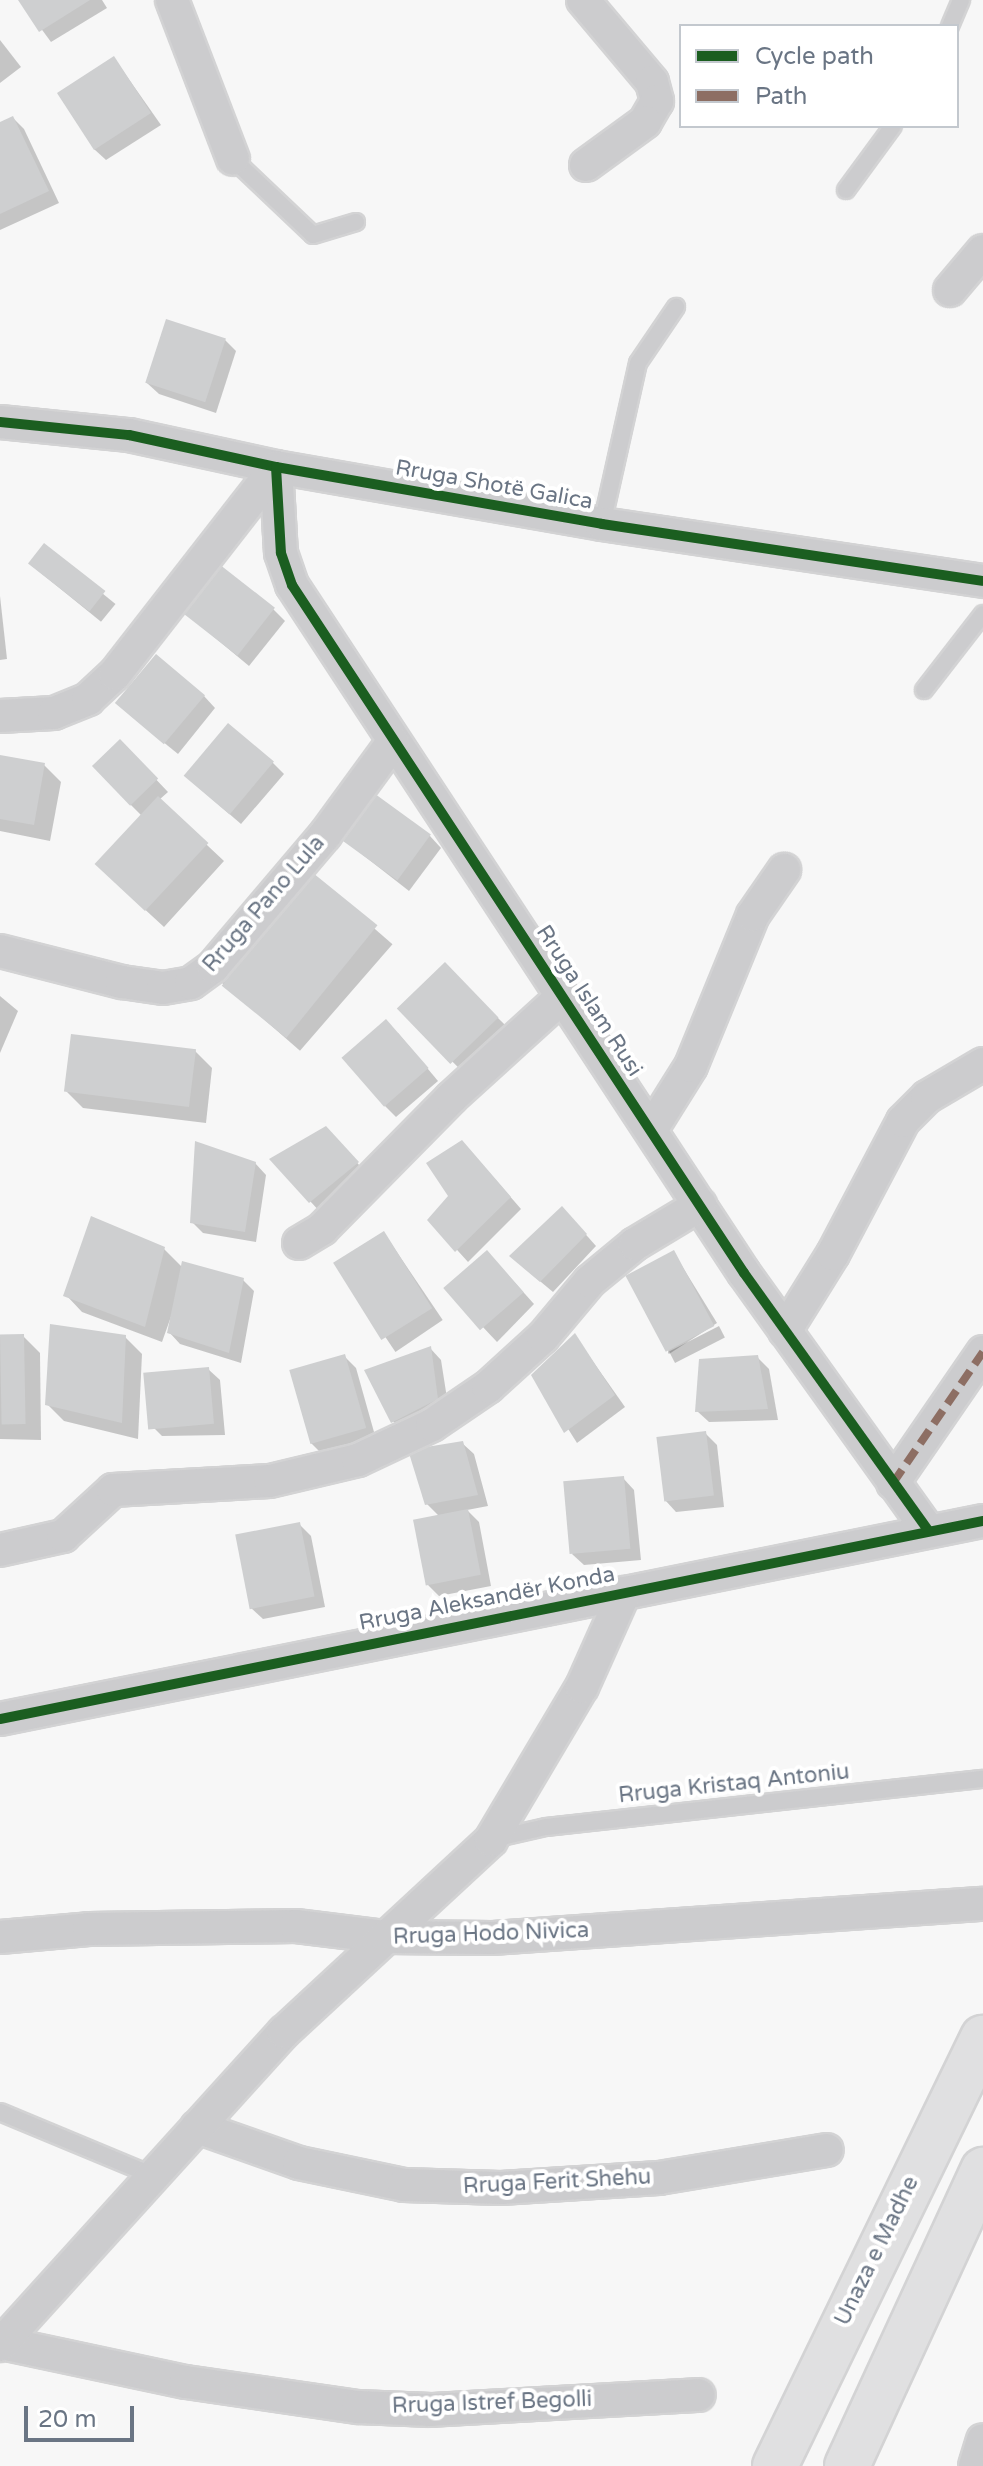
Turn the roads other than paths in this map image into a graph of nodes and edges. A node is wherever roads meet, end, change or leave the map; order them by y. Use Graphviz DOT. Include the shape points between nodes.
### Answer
graph roads {
  1 [pos="172,0"];
  2 [pos="583,0"];
  3 [pos="961,0"];
  4 [pos="951,24"];
  5 [pos="892,128"];
  6 [pos="233,159"];
  7 [pos="586,165"];
  8 [pos="846,190"];
  9 [pos="356,222"];
  10 [pos="983,251"];
  11 [pos="950,290"];
  12 [pos="676,307"];
  13 [pos="4,429"];
  14 [pos="276,467"];
  15 [pos="602,524"];
  16 [pos="983,581"];
  17 [pos="983,614"];
  18 [pos="924,690"];
  19 [pos="0,716"];
  20 [pos="393,742"];
  21 [pos="784,870"];
  22 [pos="0,951"];
  23 [pos="563,996"];
  24 [pos="983,1064"];
  25 [pos="651,1130"];
  26 [pos="700,1205"];
  27 [pos="299,1243"];
  28 [pos="785,1331"];
  29 [pos="983,1352"];
  30 [pos="893,1483"];
  31 [pos="983,1521"];
  32 [pos="929,1531"];
  33 [pos="0,1550"];
  34 [pos="624,1593"];
  35 [pos="0,1719"];
  36 [pos="983,1779"];
  37 [pos="491,1840"];
  38 [pos="983,1904"];
  39 [pos="0,1937"];
  40 [pos="386,1937"];
  41 [pos="983,2038"];
  42 [pos="0,2112"];
  43 [pos="197,2127"];
  44 [pos="827,2150"];
  45 [pos="983,2170"];
  46 [pos="154,2176"];
  47 [pos="1,2344"];
  48 [pos="699,2395"];
  49 [pos="775,2466"];
  50 [pos="847,2466"];
  1 -- 6 [label="street"];
  2 -- 7 [label="street" via="652,82 657,101 645,122"];
  3 -- 4 [label="lane"];
  5 -- 8 [label="lane"];
  6 -- 9 [label="lane" via="313,235"];
  10 -- 11 [label="street"];
  12 -- 15 [label="lane" via="638,363"];
  13 -- 14 [label="street, Rruga Shotë Galica" via="129,435"];
  14 -- 15 [label="street, Rruga Shotë Galica"];
  14 -- 19 [label="street" via="115,674 88,699 54,713"];
  14 -- 20 [label="street, Rruga Islam Rusi" via="281,553 292,585"];
  15 -- 16 [label="street, Rruga Shotë Galica"];
  17 -- 18 [label="lane"];
  20 -- 22 [label="street, Rruga Pano Lula" via="325,835 213,967 191,983 163,988 122,982"];
  20 -- 23 [label="street, Rruga Islam Rusi"];
  21 -- 25 [label="street" via="753,915 691,1066"];
  23 -- 25 [label="street, Rruga Islam Rusi"];
  23 -- 27 [label="street" via="451,1098 322,1229"];
  24 -- 28 [label="street" via="927,1097 903,1121 833,1254"];
  25 -- 26 [label="street, Rruga Islam Rusi"];
  26 -- 28 [label="street, Rruga Islam Rusi"];
  26 -- 33 [label="street" via="635,1244 590,1281 543,1337 488,1387 432,1425 358,1460 270,1481 113,1490 63,1536"];
  28 -- 30 [label="street, Rruga Islam Rusi"];
  29 -- 30 [label="street"];
  30 -- 32 [label="street, Rruga Islam Rusi"];
  31 -- 32 [label="street, Rruga Aleksandër Konda"];
  32 -- 34 [label="street, Rruga Aleksandër Konda"];
  34 -- 35 [label="street, Rruga Aleksandër Konda"];
  34 -- 37 [label="street" via="582,1687"];
  36 -- 37 [label="lane, Rruga Kristaq Antoniu" via="546,1827"];
  37 -- 40 [label="street"];
  38 -- 40 [label="street, Rruga Hodo Nivica" via="492,1938"];
  39 -- 40 [label="street, Rruga Hodo Nivica" via="89,1929 296,1926"];
  40 -- 43 [label="street" via="284,2032"];
  41 -- 49 [label="highway, Unaza e Madhe"];
  42 -- 46 [label="lane"];
  43 -- 44 [label="street, Rruga Ferit Shehu" via="299,2163 404,2185 487,2188 659,2178"];
  43 -- 46 [label="street"];
  45 -- 50 [label="highway"];
  46 -- 47 [label="street"];
  47 -- 48 [label="street, Rruga Istref Begolli" via="186,2382 358,2407 431,2410"];
}
